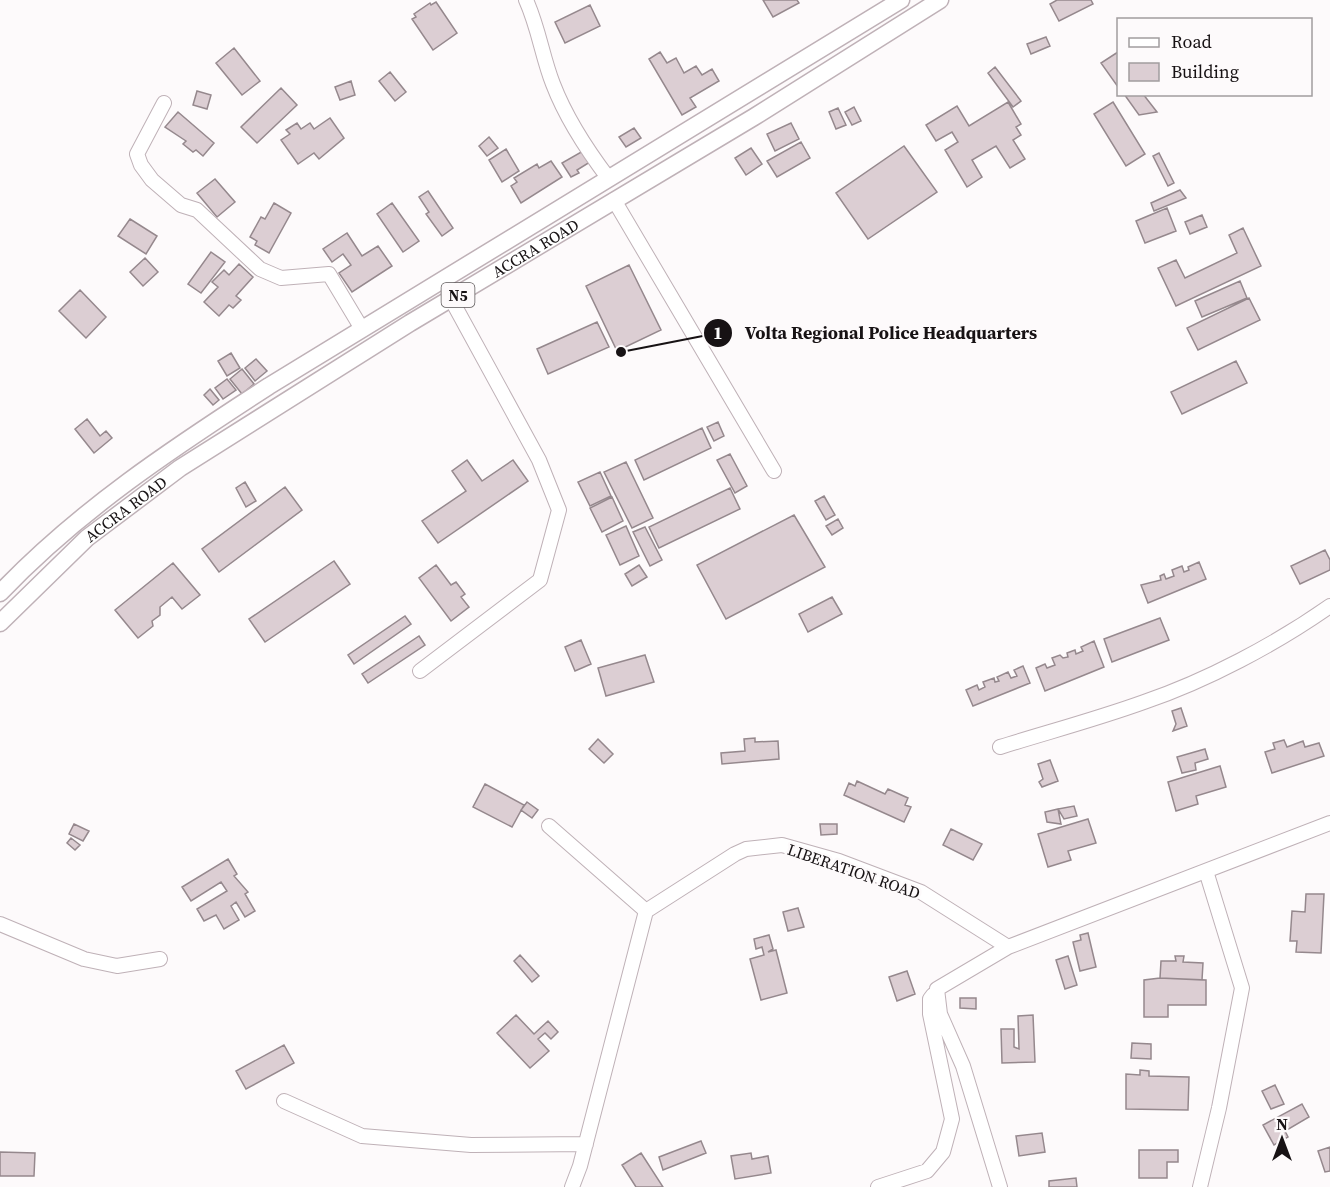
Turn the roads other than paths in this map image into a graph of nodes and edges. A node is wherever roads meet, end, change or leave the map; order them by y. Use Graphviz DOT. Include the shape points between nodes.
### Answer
graph roads {
  1 [pos="526,0"];
  2 [pos="901,0"];
  3 [pos="940,0"];
  4 [pos="164,102"];
  5 [pos="609,179"];
  6 [pos="614,200"];
  7 [pos="451,299"];
  8 [pos="362,330"];
  9 [pos="774,471"];
  10 [pos="0,593"];
  11 [pos="1330,606"];
  12 [pos="0,623"];
  13 [pos="420,671"];
  14 [pos="1000,747"];
  15 [pos="1330,823"];
  16 [pos="549,826"];
  17 [pos="1206,871"];
  18 [pos="646,910"];
  19 [pos="0,924"];
  20 [pos="1008,946"];
  21 [pos="160,958"];
  22 [pos="937,989"];
  23 [pos="284,1101"];
  24 [pos="586,1144"];
  25 [pos="572,1187"];
  26 [pos="878,1187"];
  27 [pos="1000,1187"];
  28 [pos="1200,1187"];
  1 -- 5 [label="street" via="538,28 552,84 584,146"];
  2 -- 5 [label="main road, ACCRA ROAD / N5"];
  3 -- 6 [label="main road, ACCRA ROAD / N5"];
  4 -- 8 [label="street" via="137,154 152,180 181,205 196,210 260,269 281,278 329,274"];
  5 -- 8 [label="main road, ACCRA ROAD / N5"];
  6 -- 7 [label="main road, ACCRA ROAD / N5"];
  6 -- 9 [label="street"];
  7 -- 12 [label="main road, ACCRA ROAD / N5" via="180,468 87,538"];
  7 -- 13 [label="street" via="539,459 559,510 540,580"];
  8 -- 10 [label="main road, ACCRA ROAD / N5" via="168,451 74,522"];
  11 -- 14 [label="street" via="1294,631 1231,664 1146,702"];
  15 -- 17 [label="street"];
  16 -- 18 [label="street"];
  17 -- 20 [label="street"];
  17 -- 28 [label="street" via="1242,988"];
  18 -- 20 [label="street, LIBERATION ROAD" via="735,854 782,845 839,861 921,892"];
  18 -- 24 [label="street"];
  19 -- 21 [label="street" via="84,959 117,966"];
  20 -- 22 [label="street"];
  22 -- 26 [label="street" via="930,999 930,1014 951,1119 943,1152 927,1171"];
  22 -- 27 [label="street" via="940,1014 963,1066"];
  23 -- 24 [label="street" via="362,1136 471,1144"];
  24 -- 25 [label="street"];
}
